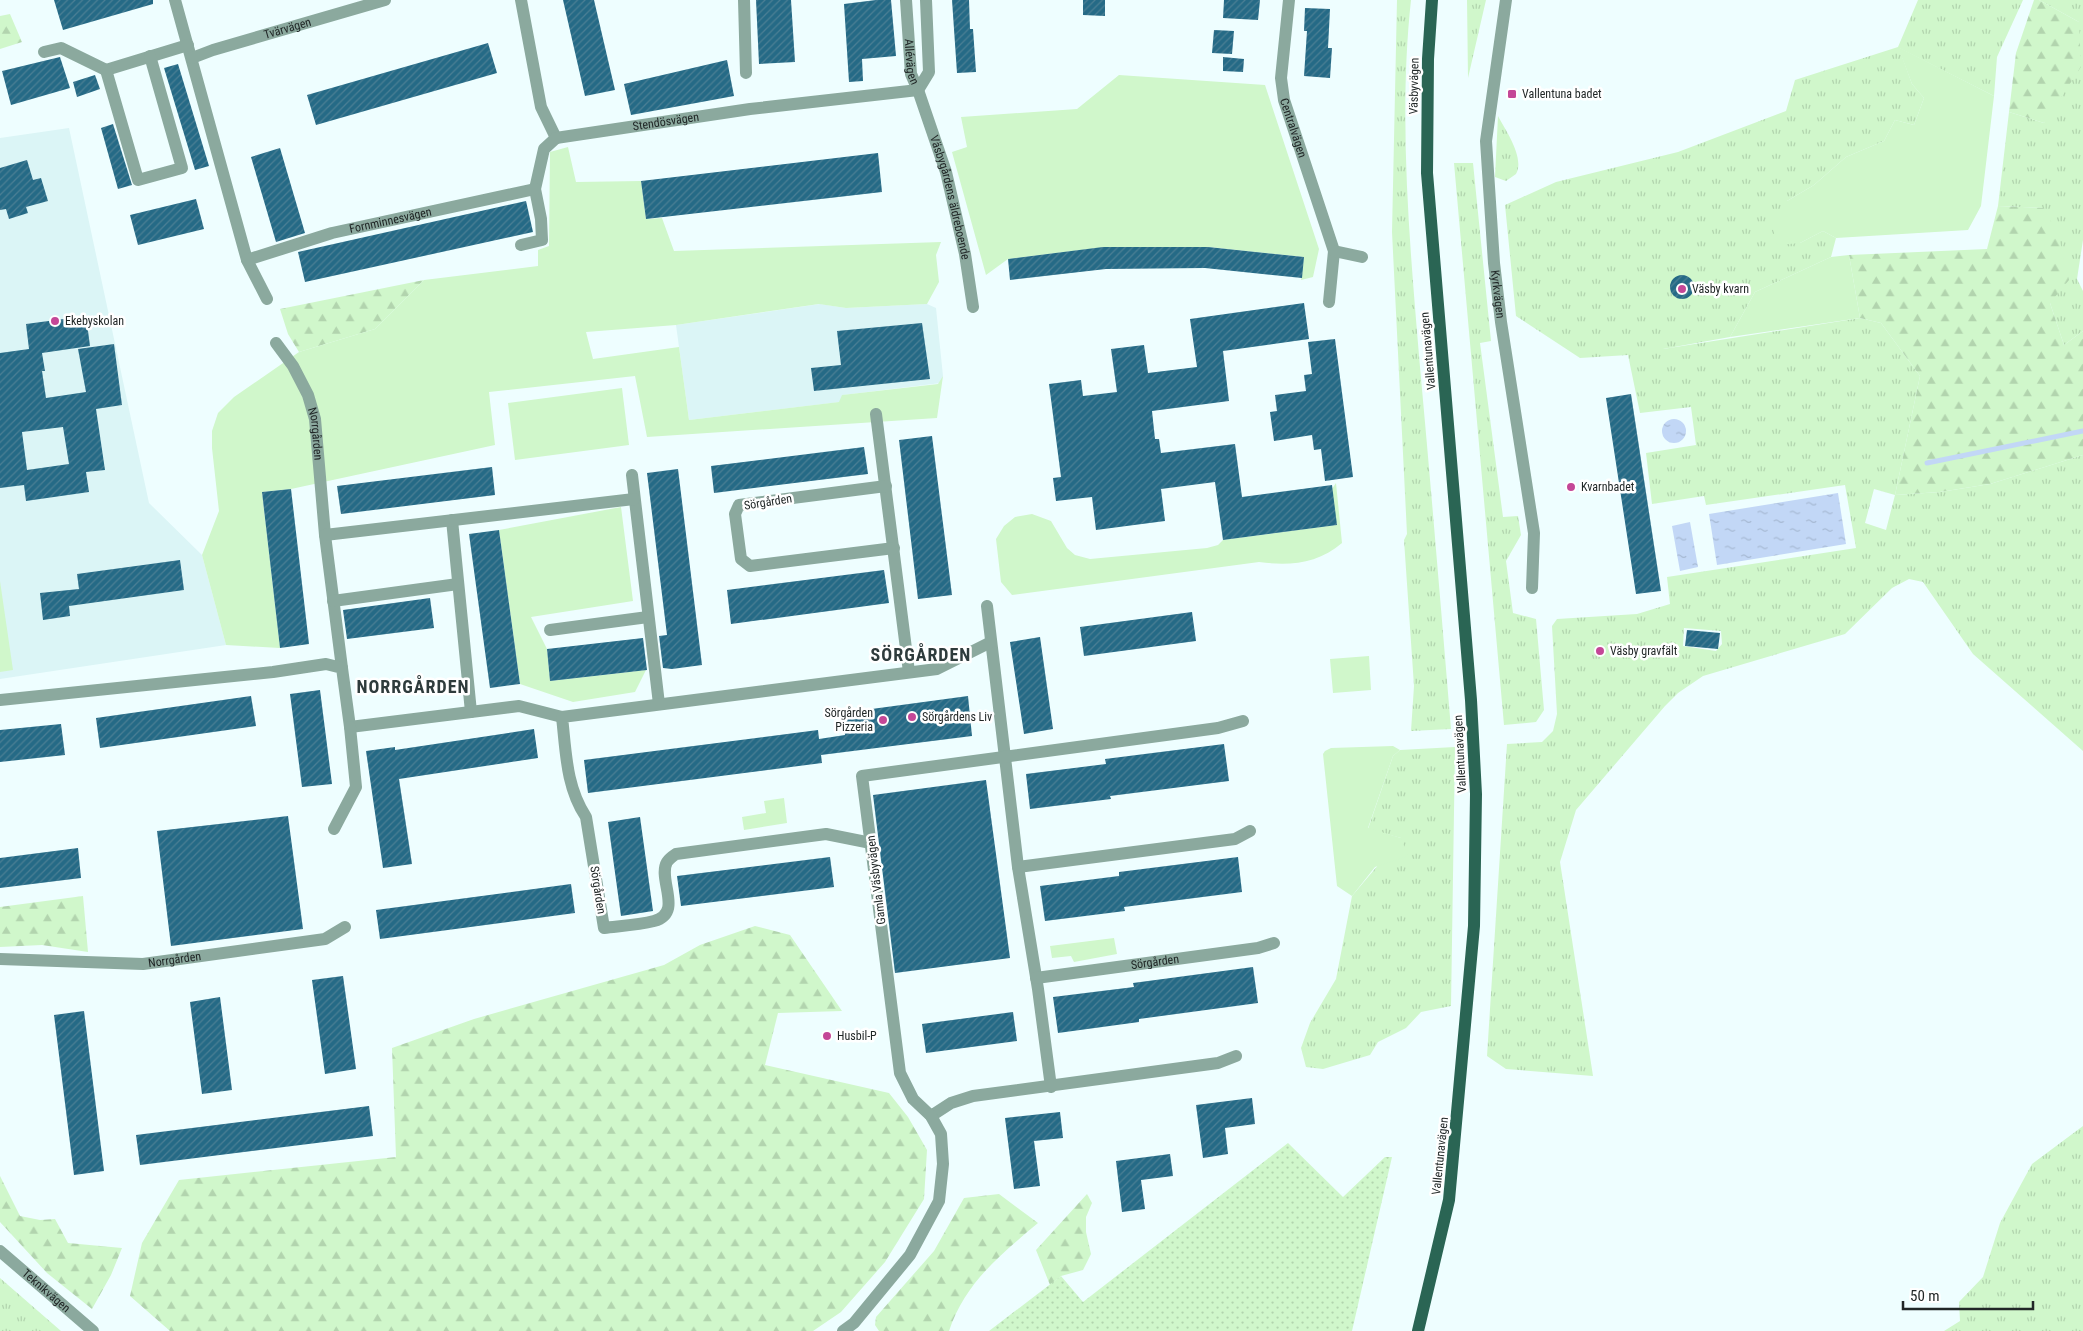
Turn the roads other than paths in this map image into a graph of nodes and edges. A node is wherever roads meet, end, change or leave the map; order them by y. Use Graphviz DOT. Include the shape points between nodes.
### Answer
graph roads {
  1 [pos="175,0"];
  2 [pos="384,0"];
  3 [pos="520,0"];
  4 [pos="744,0"];
  5 [pos="906,0"];
  6 [pos="926,0"];
  7 [pos="1289,0"];
  8 [pos="1432,0"];
  9 [pos="1506,0"];
  10 [pos="188,45"];
  11 [pos="44,52"];
  12 [pos="150,56"];
  13 [pos="192,58"];
  14 [pos="106,70"];
  15 [pos="746,73"];
  16 [pos="918,90"];
  17 [pos="556,138"];
  18 [pos="1427,173"];
  19 [pos="535,189"];
  20 [pos="521,245"];
  21 [pos="1334,251"];
  22 [pos="1362,257"];
  23 [pos="247,260"];
  24 [pos="266,300"];
  25 [pos="1329,302"];
  26 [pos="973,307"];
  27 [pos="276,343"];
  28 [pos="876,414"];
  29 [pos="632,475"];
  30 [pos="886,486"];
  31 [pos="634,499"];
  32 [pos="452,520"];
  33 [pos="325,535"];
  34 [pos="894,548"];
  35 [pos="458,584"];
  36 [pos="1532,588"];
  37 [pos="333,601"];
  38 [pos="987,606"];
  39 [pos="648,617"];
  40 [pos="550,630"];
  41 [pos="991,642"];
  42 [pos="342,668"];
  43 [pos="909,672"];
  44 [pos="0,700"];
  45 [pos="659,704"];
  46 [pos="471,712"];
  47 [pos="562,717"];
  48 [pos="1242,721"];
  49 [pos="350,727"];
  50 [pos="1005,756"];
  51 [pos="334,829"];
  52 [pos="1250,831"];
  53 [pos="871,843"];
  54 [pos="1018,867"];
  55 [pos="345,927"];
  56 [pos="1274,943"];
  57 [pos="0,959"];
  58 [pos="1036,978"];
  59 [pos="1236,1056"];
  60 [pos="1051,1087"];
  61 [pos="931,1116"];
  62 [pos="0,1251"];
  63 [pos="857,1327"];
  64 [pos="93,1331"];
  65 [pos="843,1331"];
  66 [pos="1418,1331"];
  1 -- 10 [label="street"];
  2 -- 13 [label="street, Tvärvägen"];
  3 -- 17 [label="street" via="541,107"];
  4 -- 15 [label="street"];
  5 -- 16 [label="street, Allévägen" via="911,74"];
  6 -- 16 [label="street, Allévägen" via="929,72"];
  7 -- 21 [label="street, Centralvägen" via="1281,78 1284,100"];
  8 -- 18 [label="main road, Väsbyvägen"];
  9 -- 36 [label="street, Kyrkvägen" via="1486,141 1500,312 1534,533"];
  10 -- 12 [label="street"];
  10 -- 13 [label="street"];
  11 -- 14 [label="street" via="61,48"];
  12 -- 14 [label="street"];
  12 -- 14 [label="street" via="182,168 138,180"];
  13 -- 23 [label="street"];
  16 -- 17 [label="street, Stendösvägen" via="750,109"];
  16 -- 26 [label="street, Väsbygårdens äldreboende" via="946,172 965,254"];
  17 -- 19 [label="street" via="544,149"];
  18 -- 66 [label="main road, Vallentunavägen" via="1476,794 1474,926 1449,1200"];
  19 -- 20 [label="street" via="542,240"];
  19 -- 23 [label="street, Fornminnesvägen" via="332,233"];
  21 -- 22 [label="street"];
  21 -- 25 [label="street, Centralvägen"];
  23 -- 24 [label="street"];
  27 -- 33 [label="street, Norrgården" via="308,395 315,419"];
  28 -- 30 [label="street"];
  29 -- 31 [label="street"];
  30 -- 34 [label="street"];
  30 -- 34 [label="street, Sörgården" via="739,506 735,514 742,559 750,566"];
  31 -- 32 [label="street"];
  31 -- 39 [label="street"];
  32 -- 33 [label="street"];
  32 -- 35 [label="street"];
  33 -- 37 [label="street, Norrgården"];
  34 -- 43 [label="street"];
  35 -- 37 [label="street"];
  35 -- 46 [label="street"];
  37 -- 42 [label="street, Norrgården"];
  38 -- 41 [label="street"];
  39 -- 40 [label="street"];
  39 -- 45 [label="street"];
  41 -- 43 [label="street" via="937,669"];
  41 -- 50 [label="street"];
  42 -- 44 [label="street" via="326,664"];
  42 -- 49 [label="street, Norrgården"];
  43 -- 45 [label="street"];
  45 -- 47 [label="street"];
  46 -- 47 [label="street" via="519,706"];
  46 -- 49 [label="street"];
  47 -- 53 [label="street, Sörgården" via="570,786 586,816 604,928 656,921 664,916 669,906 667,862 676,854 826,834"];
  48 -- 50 [label="street" via="1218,728"];
  49 -- 51 [label="street, Norrgården" via="356,787"];
  50 -- 53 [label="street, Gamla Väsbyvägen" via="862,776"];
  50 -- 54 [label="street"];
  52 -- 54 [label="street" via="1235,838"];
  53 -- 61 [label="street, Gamla Väsbyvägen" via="900,1073 913,1099"];
  54 -- 58 [label="street"];
  55 -- 57 [label="street, Norrgården" via="325,939 143,964"];
  56 -- 58 [label="street, Sörgården" via="1258,948"];
  58 -- 60 [label="street"];
  59 -- 60 [label="street" via="1218,1064"];
  60 -- 61 [label="street" via="973,1096 951,1103"];
  61 -- 63 [label="street, Gamla Väsbyvägen" via="941,1134 943,1164 939,1201 910,1255"];
  62 -- 64 [label="street, Teknikvägen"];
  63 -- 65 [label="street, Gamla Väsbyvägen"];
}
